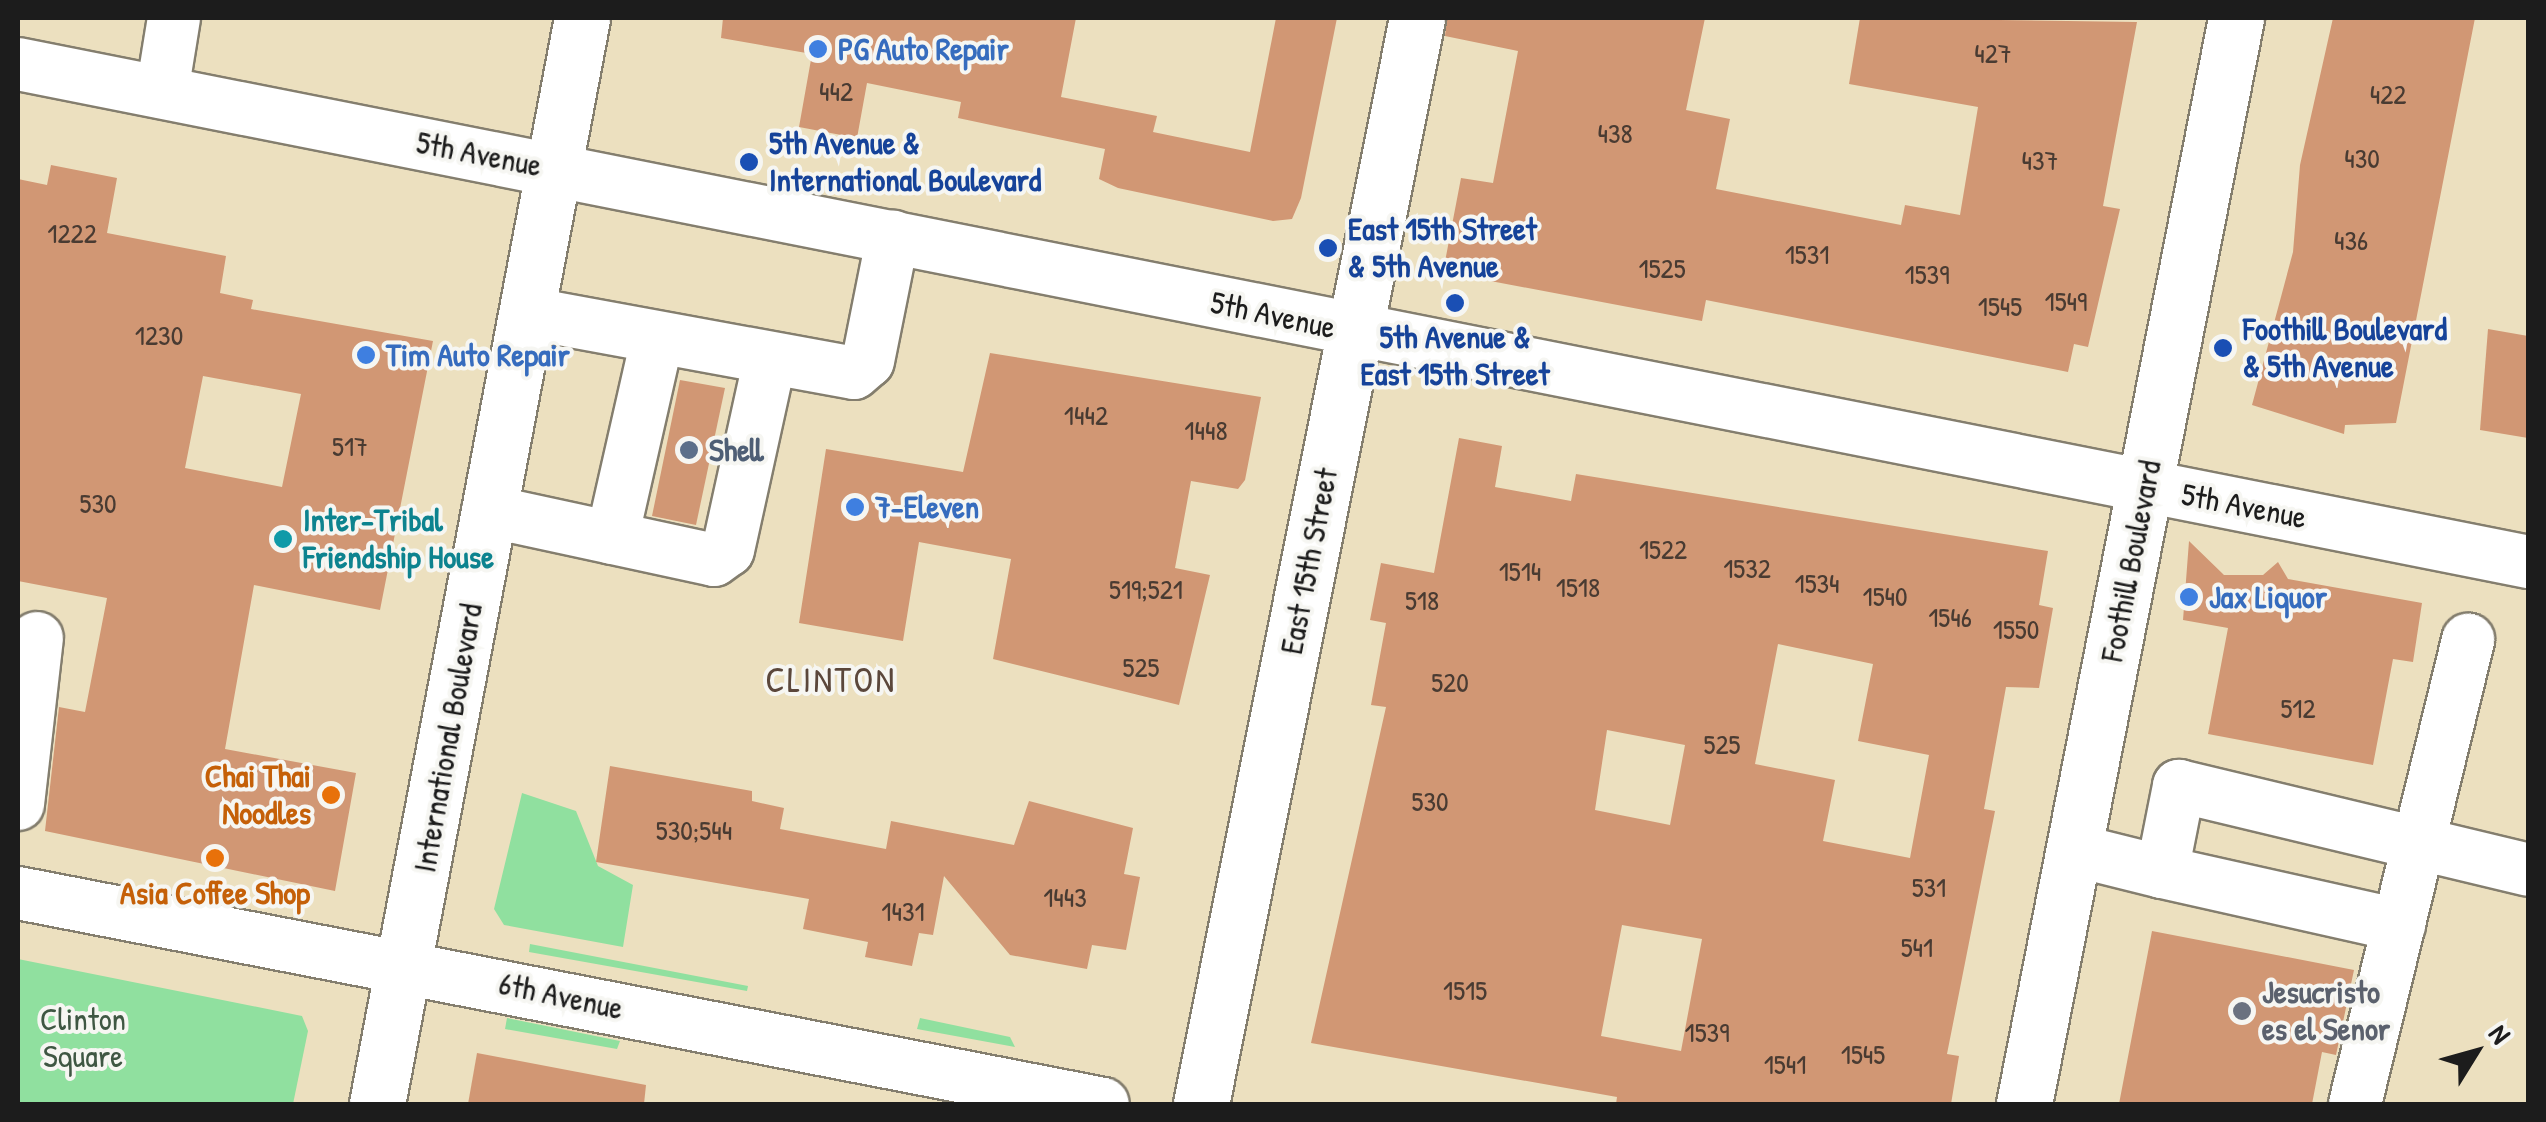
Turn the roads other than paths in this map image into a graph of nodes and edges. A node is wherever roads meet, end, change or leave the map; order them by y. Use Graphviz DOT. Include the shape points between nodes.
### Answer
graph roads {
  1 [pos="174,18"];
  2 [pos="582,18"];
  3 [pos="1417,18"];
  4 [pos="2236,18"];
  5 [pos="18,64"];
  6 [pos="162,92"];
  7 [pos="553,169"];
  8 [pos="893,236"];
  9 [pos="527,313"];
  10 [pos="1355,332"];
  11 [pos="657,340"];
  12 [pos="770,362"];
  13 [pos="2146,487"];
  14 [pos="488,511"];
  15 [pos="612,538"];
  16 [pos="2528,562"];
  17 [pos="37,638"];
  18 [pos="2468,640"];
  19 [pos="18,804"];
  20 [pos="2423,847"];
  21 [pos="2074,850"];
  22 [pos="2528,870"];
  23 [pos="2162,872"];
  24 [pos="18,893"];
  25 [pos="2399,924"];
  26 [pos="404,966"];
  27 [pos="377,1104"];
  28 [pos="1102,1104"];
  29 [pos="1201,1104"];
  30 [pos="2024,1104"];
  31 [pos="2355,1104"];
  1 -- 6 [label="street"];
  2 -- 7 [label="main road, International Boulevard"];
  3 -- 10 [label="main road, East 15th Street"];
  4 -- 13 [label="main road, Foothill Boulevard"];
  5 -- 6 [label="street, 5th Avenue"];
  6 -- 7 [label="street, 5th Avenue"];
  7 -- 8 [label="street, 5th Avenue"];
  7 -- 9 [label="main road, International Boulevard"];
  8 -- 10 [label="street, 5th Avenue"];
  8 -- 12 [label="street" via="868,362 854,373"];
  9 -- 11 [label="street"];
  9 -- 14 [label="main road, International Boulevard"];
  10 -- 13 [label="street, 5th Avenue"];
  10 -- 29 [label="main road, East 15th Street"];
  11 -- 12 [label="street"];
  11 -- 15 [label="street"];
  12 -- 15 [label="street" via="728,550 714,560"];
  13 -- 16 [label="street, 5th Avenue"];
  13 -- 21 [label="main road, Foothill Boulevard"];
  14 -- 15 [label="street"];
  14 -- 26 [label="main road, International Boulevard"];
  17 -- 19 [label="street"];
  18 -- 20 [label="street"];
  20 -- 22 [label="street"];
  20 -- 23 [label="street" via="2179,786"];
  20 -- 25 [label="street"];
  21 -- 23 [label="street"];
  21 -- 30 [label="main road, Foothill Boulevard"];
  23 -- 25 [label="street"];
  24 -- 26 [label="street, 6th Avenue"];
  25 -- 31 [label="street"];
  26 -- 27 [label="main road, International Boulevard"];
  26 -- 28 [label="street, 6th Avenue"];
}
